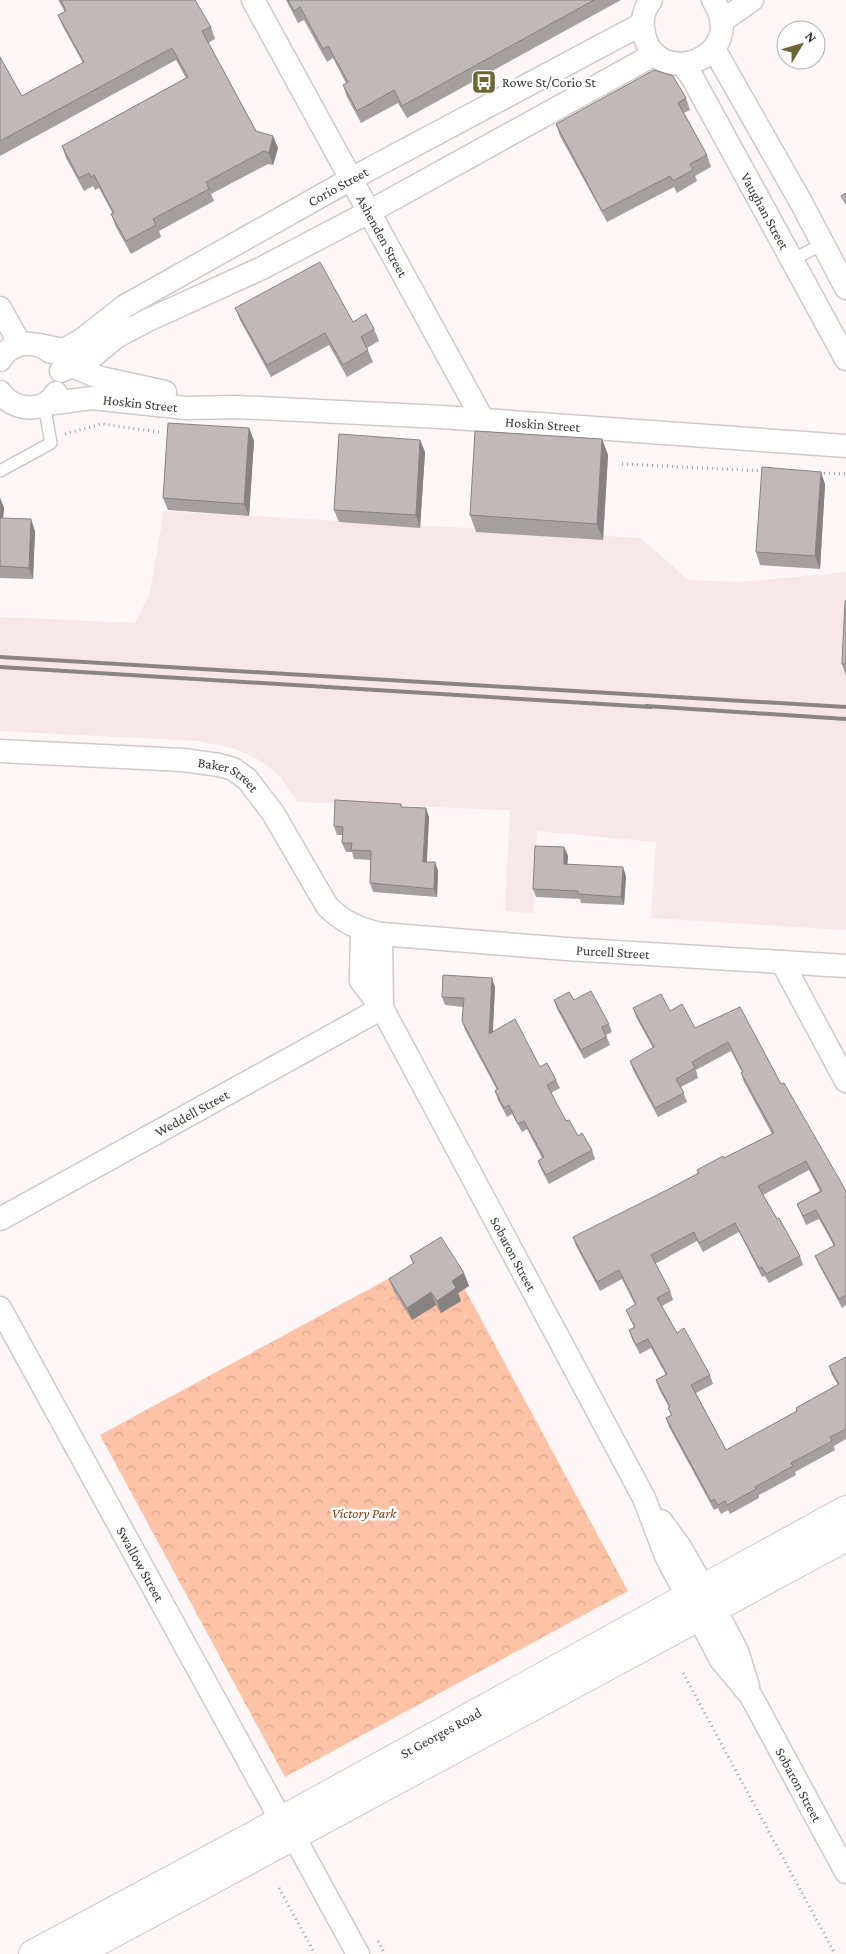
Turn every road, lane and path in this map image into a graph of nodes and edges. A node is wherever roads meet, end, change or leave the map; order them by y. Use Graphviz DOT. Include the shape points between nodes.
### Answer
graph roads {
  1 [pos="254,0"];
  2 [pos="713,0"];
  3 [pos="752,0"];
  4 [pos="647,7"];
  5 [pos="722,21"];
  6 [pos="714,49"];
  7 [pos="655,54"];
  8 [pos="682,64"];
  9 [pos="351,179"];
  10 [pos="369,212"];
  11 [pos="823,244"];
  12 [pos="792,260"];
  13 [pos="846,288"];
  14 [pos="0,308"];
  15 [pos="12,351"];
  16 [pos="846,359"];
  17 [pos="63,366"];
  18 [pos="4,402"];
  19 [pos="45,404"];
  20 [pos="237,407"];
  21 [pos="483,420"];
  22 [pos="160,432"];
  23 [pos="51,442"];
  24 [pos="846,446"];
  25 [pos="622,464"];
  26 [pos="0,471"];
  27 [pos="773,471"];
  28 [pos="809,472"];
  29 [pos="846,474"];
  30 [pos="0,751"];
  31 [pos="371,932"];
  32 [pos="782,962"];
  33 [pos="846,966"];
  34 [pos="382,1008"];
  35 [pos="846,1080"];
  36 [pos="0,1219"];
  37 [pos="0,1308"];
  38 [pos="843,1525"];
  39 [pos="701,1602"];
  40 [pos="683,1674"];
  41 [pos="287,1828"];
  42 [pos="846,1872"];
  43 [pos="279,1888"];
  44 [pos="122,1917"];
  45 [pos="44,1951"];
  46 [pos="75,1954"];
  47 [pos="315,1954"];
  48 [pos="358,1954"];
  49 [pos="835,1954"];
  1 -- 9 [label="street, Ashenden Street"];
  2 -- 5 [label="street"];
  3 -- 5 [label="street"];
  4 -- 7 [label="street" via="648,45"];
  4 -- 9 [label="street, Corio Street"];
  5 -- 6 [label="street"];
  6 -- 8 [label="street" via="705,57"];
  6 -- 11 [label="street"];
  7 -- 8 [label="street" via="663,60"];
  7 -- 10 [label="street"];
  8 -- 12 [label="street, Vaughan Street"];
  9 -- 10 [label="street, Ashenden Street"];
  9 -- 15 [label="street, Corio Street" via="125,306 64,350"];
  10 -- 17 [label="street" via="262,268 146,321 116,337 93,356"];
  10 -- 21 [label="street, Ashenden Street"];
  11 -- 12 [label="lane"];
  11 -- 13 [label="street"];
  12 -- 16 [label="street, Vaughan Street"];
  14 -- 15 [label="street, Hoskin Street"];
  15 -- 17 [label="street, Hoskin Street" via="49,350"];
  17 -- 19 [label="street" via="55,395"];
  17 -- 20 [label="street, Hoskin Street" via="101,378"];
  18 -- 19 [label="street, Hoskin Street" via="27,408"];
  19 -- 20 [label="street, Hoskin Street" via="92,398 186,408"];
  19 -- 23 [label="lane"];
  20 -- 21 [label="street, Hoskin Street"];
  21 -- 24 [label="street, Hoskin Street"];
  22 -- 23 [label="path" via="101,424 63,434"];
  23 -- 26 [label="lane"];
  25 -- 27 [label="path"];
  28 -- 29 [label="path"];
  30 -- 31 [label="street, Baker Street" via="182,760 233,769 247,779 273,813 327,906 337,916"];
  31 -- 32 [label="street, Purcell Street"];
  31 -- 34 [label="street, Sobaron Street" via="361,981"];
  32 -- 33 [label="street, Purcell Street"];
  32 -- 35 [label="street"];
  34 -- 36 [label="street, Weddell Street"];
  34 -- 39 [label="street, Sobaron Street" via="644,1498 666,1556"];
  37 -- 41 [label="street, Swallow Street"];
  38 -- 39 [label="street, St Georges Road"];
  39 -- 41 [label="street, St Georges Road"];
  39 -- 42 [label="street, Sobaron Street" via="721,1660 751,1696"];
  40 -- 49 [label="path"];
  41 -- 44 [label="street, St Georges Road"];
  41 -- 48 [label="street, Swallow Street"];
  43 -- 47 [label="path"];
  44 -- 45 [label="street, St Georges Road"];
  44 -- 46 [label="street, St Georges Road"];
}
